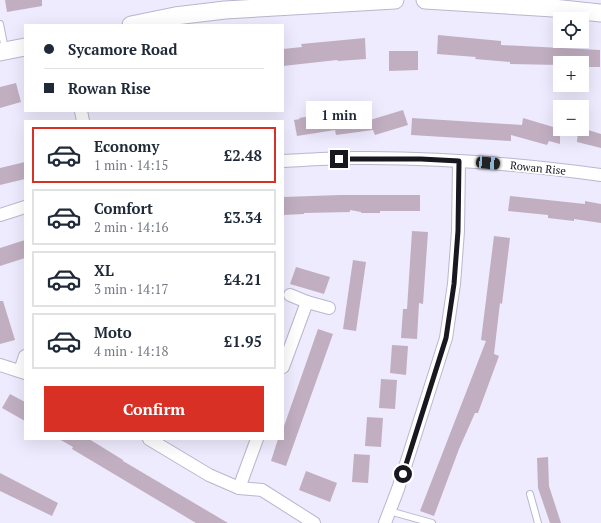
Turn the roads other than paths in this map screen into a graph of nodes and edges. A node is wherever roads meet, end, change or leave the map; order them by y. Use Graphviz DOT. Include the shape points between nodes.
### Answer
graph roads {
  1 [pos="396,0"];
  2 [pos="425,0"];
  3 [pos="601,13"];
  4 [pos="0,24"];
  5 [pos="136,24"];
  6 [pos="24,47"];
  7 [pos="3,51"];
  8 [pos="284,161"];
  9 [pos="459,161"];
  10 [pos="601,175"];
  11 [pos="24,207"];
  12 [pos="0,215"];
  13 [pos="290,295"];
  14 [pos="307,302"];
  15 [pos="329,308"];
  16 [pos="284,364"];
  17 [pos="0,365"];
  18 [pos="23,372"];
  19 [pos="151,440"];
  20 [pos="257,440"];
  21 [pos="239,488"];
  22 [pos="530,494"];
  23 [pos="387,517"];
  24 [pos="314,523"];
  25 [pos="432,523"];
  26 [pos="538,523"];
  1 -- 5 [label="street" via="225,10"];
  2 -- 3 [label="street"];
  4 -- 7 [label="lane"];
  6 -- 7 [label="street"];
  8 -- 9 [label="street, Rowan Rise" via="353,158"];
  9 -- 10 [label="street, Rowan Rise"];
  9 -- 23 [label="street" via="458,231 446,338"];
  11 -- 12 [label="street"];
  13 -- 14 [label="street"];
  14 -- 15 [label="street"];
  14 -- 16 [label="street"];
  17 -- 18 [label="street"];
  19 -- 21 [label="street" via="209,475"];
  20 -- 21 [label="street"];
  21 -- 24 [label="street" via="262,490"];
  22 -- 26 [label="lane"];
  23 -- 25 [label="lane"];
}
